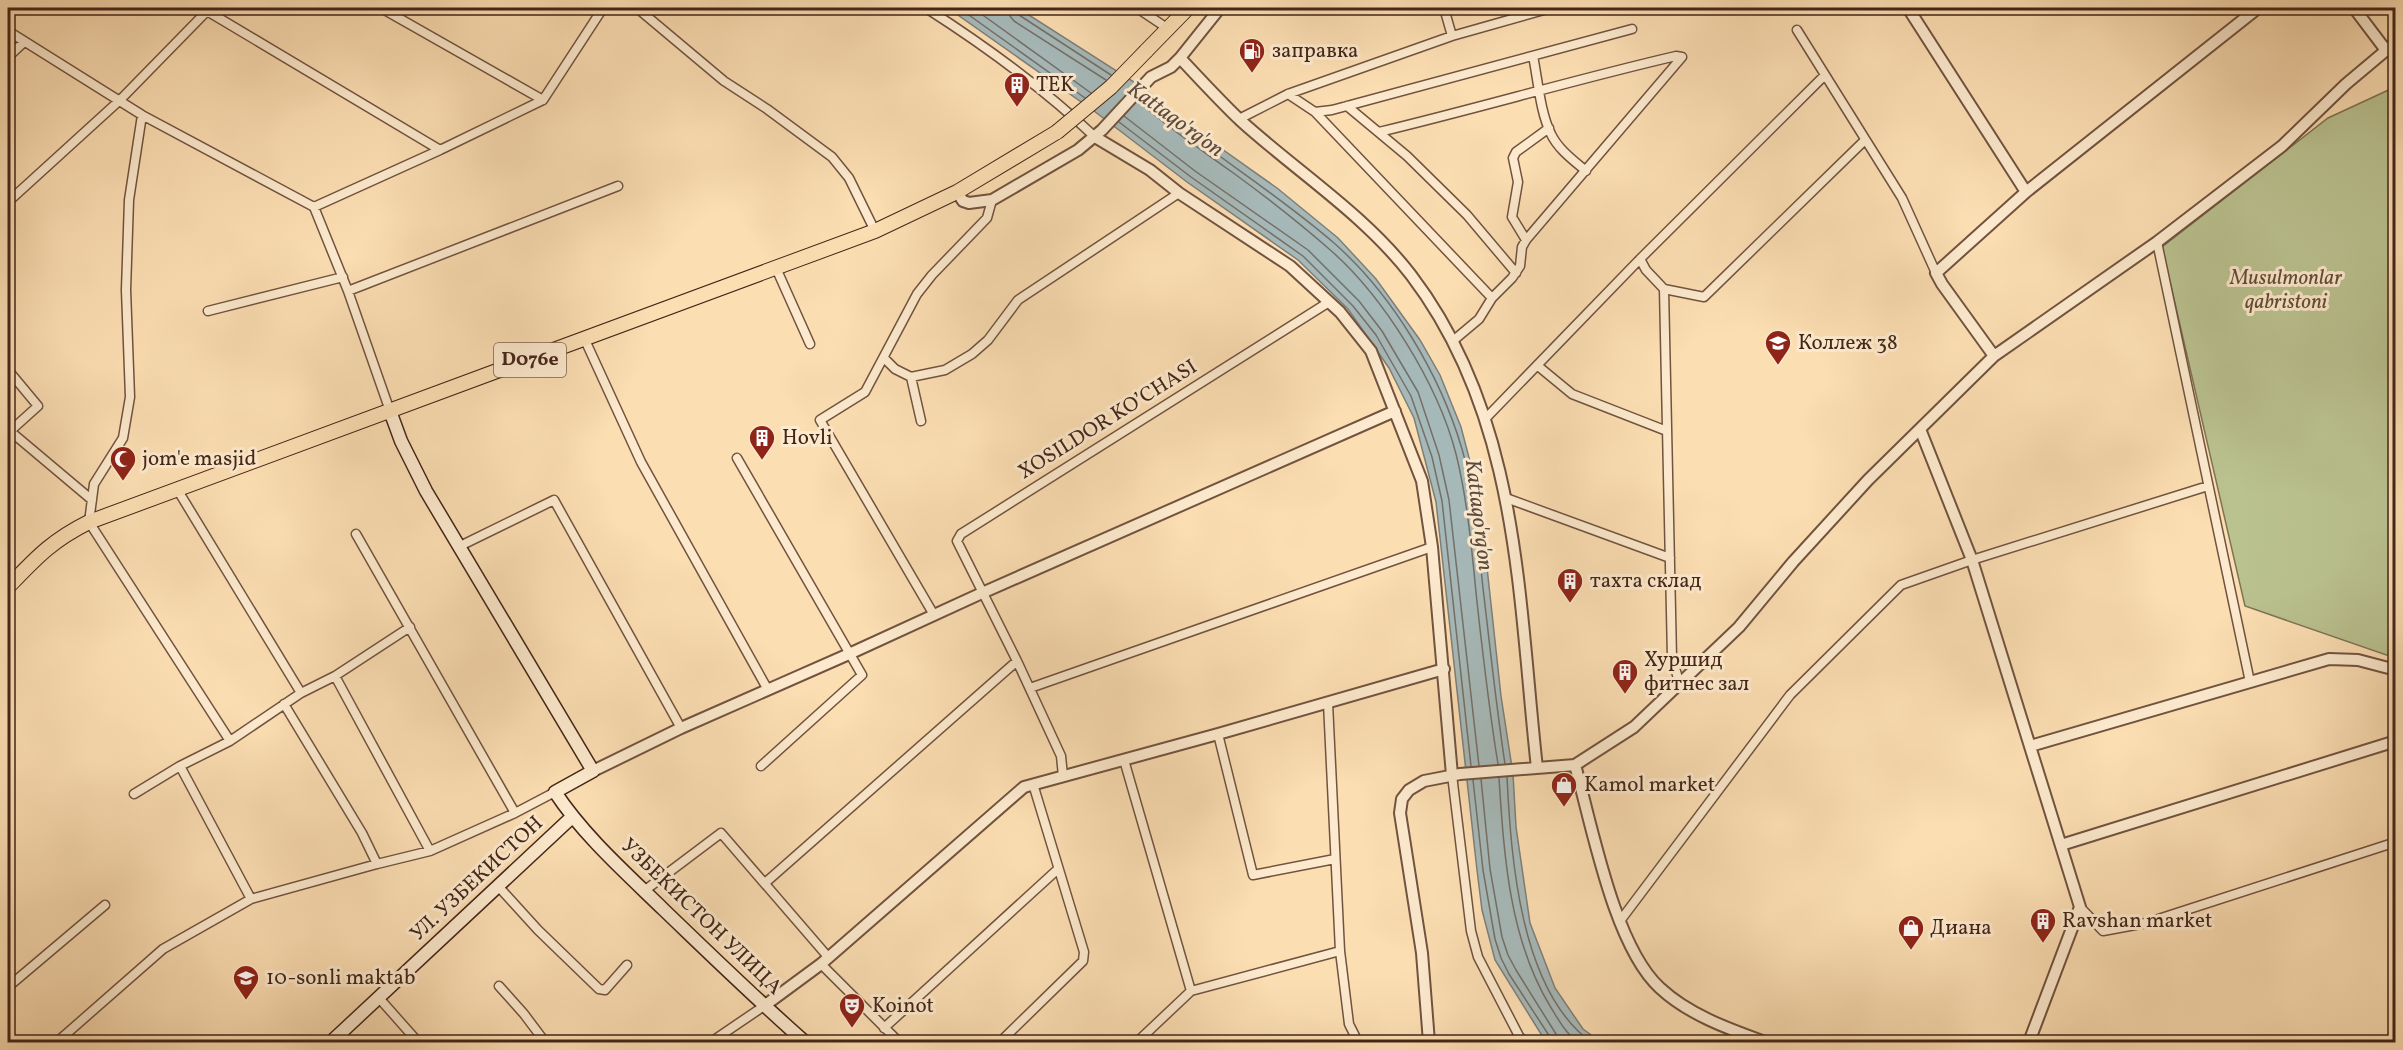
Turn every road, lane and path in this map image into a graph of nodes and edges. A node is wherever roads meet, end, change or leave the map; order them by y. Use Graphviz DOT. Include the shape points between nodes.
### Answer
graph roads {
  1 [pos="381,8"];
  2 [pos="603,8"];
  3 [pos="637,8"];
  4 [pos="926,8"];
  5 [pos="1137,8"];
  6 [pos="1188,8"];
  7 [pos="1220,8"];
  8 [pos="1444,8"];
  9 [pos="1551,8"];
  10 [pos="1908,8"];
  11 [pos="2258,8"];
  12 [pos="2354,8"];
  13 [pos="207,9"];
  14 [pos="1167,28"];
  15 [pos="1632,29"];
  16 [pos="1797,30"];
  17 [pos="8,31"];
  18 [pos="1452,36"];
  19 [pos="24,42"];
  20 [pos="2396,42"];
  21 [pos="2385,49"];
  22 [pos="1533,56"];
  23 [pos="8,57"];
  24 [pos="1180,58"];
  25 [pos="1825,75"];
  26 [pos="1541,91"];
  27 [pos="1288,94"];
  28 [pos="120,100"];
  29 [pos="543,100"];
  30 [pos="1347,106"];
  31 [pos="1315,112"];
  32 [pos="142,115"];
  33 [pos="1239,119"];
  34 [pos="1549,128"];
  35 [pos="1379,132"];
  36 [pos="1099,133"];
  37 [pos="1865,140"];
  38 [pos="440,150"];
  39 [pos="1586,171"];
  40 [pos="618,186"];
  41 [pos="957,192"];
  42 [pos="2026,192"];
  43 [pos="1179,193"];
  44 [pos="992,200"];
  45 [pos="8,201"];
  46 [pos="314,207"];
  47 [pos="875,231"];
  48 [pos="1526,240"];
  49 [pos="2157,242"];
  50 [pos="1640,259"];
  51 [pos="776,268"];
  52 [pos="1515,273"];
  53 [pos="1936,273"];
  54 [pos="343,277"];
  55 [pos="1664,289"];
  56 [pos="348,291"];
  57 [pos="1492,298"];
  58 [pos="1329,302"];
  59 [pos="208,311"];
  60 [pos="585,340"];
  61 [pos="1454,340"];
  62 [pos="810,344"];
  63 [pos="1994,356"];
  64 [pos="884,358"];
  65 [pos="1538,366"];
  66 [pos="8,370"];
  67 [pos="911,377"];
  68 [pos="390,411"];
  69 [pos="1395,411"];
  70 [pos="1486,418"];
  71 [pos="921,422"];
  72 [pos="1920,429"];
  73 [pos="1667,431"];
  74 [pos="9,432"];
  75 [pos="737,458"];
  76 [pos="2208,486"];
  77 [pos="177,489"];
  78 [pos="1506,498"];
  79 [pos="92,500"];
  80 [pos="89,522"];
  81 [pos="356,534"];
  82 [pos="458,547"];
  83 [pos="1432,547"];
  84 [pos="1670,558"];
  85 [pos="1972,560"];
  86 [pos="8,587"];
  87 [pos="982,592"];
  88 [pos="934,615"];
  89 [pos="410,627"];
  90 [pos="849,654"];
  91 [pos="1017,661"];
  92 [pos="1444,669"];
  93 [pos="2396,670"];
  94 [pos="334,675"];
  95 [pos="2250,682"];
  96 [pos="1680,685"];
  97 [pos="1030,688"];
  98 [pos="768,690"];
  99 [pos="301,693"];
  100 [pos="1328,703"];
  101 [pos="284,704"];
  102 [pos="681,728"];
  103 [pos="1218,734"];
  104 [pos="230,741"];
  105 [pos="2396,741"];
  106 [pos="2030,746"];
  107 [pos="1124,760"];
  108 [pos="761,765"];
  109 [pos="1575,765"];
  110 [pos="180,766"];
  111 [pos="1537,768"];
  112 [pos="593,771"];
  113 [pos="1456,775"];
  114 [pos="1063,776"];
  115 [pos="1033,784"];
  116 [pos="555,792"];
  117 [pos="134,794"];
  118 [pos="515,813"];
  119 [pos="572,817"];
  120 [pos="2396,842"];
  121 [pos="2061,845"];
  122 [pos="430,851"];
  123 [pos="1335,859"];
  124 [pos="377,864"];
  125 [pos="1058,869"];
  126 [pos="765,883"];
  127 [pos="498,886"];
  128 [pos="644,891"];
  129 [pos="251,899"];
  130 [pos="105,905"];
  131 [pos="2080,907"];
  132 [pos="1620,921"];
  133 [pos="1340,951"];
  134 [pos="825,961"];
  135 [pos="627,965"];
  136 [pos="499,986"];
  137 [pos="8,987"];
  138 [pos="1191,991"];
  139 [pos="379,998"];
  140 [pos="764,1006"];
  141 [pos="884,1028"];
  142 [pos="57,1042"];
  143 [pos="331,1042"];
  144 [pos="418,1042"];
  145 [pos="545,1042"];
  146 [pos="711,1042"];
  147 [pos="805,1042"];
  148 [pos="899,1042"];
  149 [pos="999,1042"];
  150 [pos="1137,1042"];
  151 [pos="1358,1042"];
  152 [pos="1429,1042"];
  153 [pos="1524,1042"];
  154 [pos="1765,1042"];
  155 [pos="2029,1042"];
  1 -- 29 [label="street"];
  2 -- 29 [label="street"];
  3 -- 47 [label="street" via="724,81 832,157 849,178"];
  4 -- 36 [label="street" via="996,53"];
  5 -- 14 [label="street"];
  6 -- 14 [label="main road, D076e"];
  7 -- 24 [label="street"];
  8 -- 18 [label="street"];
  9 -- 18 [label="street"];
  10 -- 42 [label="street"];
  11 -- 42 [label="street"];
  12 -- 21 [label="street"];
  13 -- 28 [label="street"];
  13 -- 38 [label="street"];
  14 -- 41 [label="main road, D076e, bridge" via="1111,87 1057,132"];
  15 -- 22 [label="street"];
  16 -- 25 [label="street"];
  17 -- 19 [label="street"];
  18 -- 27 [label="street"];
  19 -- 23 [label="street"];
  19 -- 28 [label="street"];
  20 -- 21 [label="street"];
  21 -- 49 [label="street" via="2282,146"];
  22 -- 26 [label="street"];
  22 -- 30 [label="street"];
  24 -- 33 [label="street"];
  24 -- 36 [label="street" via="1146,82"];
  25 -- 37 [label="street"];
  25 -- 50 [label="street"];
  26 -- 34 [label="street"];
  26 -- 35 [label="street"];
  26 -- 39 [label="street" via="1617,69 1682,57"];
  27 -- 31 [label="street"];
  27 -- 33 [label="street"];
  28 -- 32 [label="street"];
  28 -- 45 [label="street"];
  29 -- 38 [label="street"];
  30 -- 31 [label="street"];
  30 -- 35 [label="street"];
  31 -- 57 [label="street"];
  32 -- 46 [label="street"];
  32 -- 79 [label="street" via="129,200 126,290 130,397 123,438 94,484"];
  33 -- 61 [label="street" via="1369,229 1410,274"];
  34 -- 39 [label="street" via="1562,150"];
  34 -- 48 [label="street" via="1513,158 1518,182 1512,217"];
  35 -- 52 [label="street" via="1467,214"];
  36 -- 43 [label="street"];
  36 -- 44 [label="street" via="1052,167"];
  37 -- 53 [label="street" via="1902,198"];
  37 -- 55 [label="street" via="1704,297"];
  38 -- 46 [label="street"];
  39 -- 48 [label="street"];
  40 -- 56 [label="street"];
  41 -- 44 [label="street" via="969,203"];
  41 -- 47 [label="main road, D076e"];
  42 -- 53 [label="street"];
  43 -- 58 [label="street" via="1290,266"];
  43 -- 67 [label="street" via="1018,300 988,340 972,354 945,370"];
  44 -- 64 [label="street" via="987,218 917,294"];
  46 -- 54 [label="street"];
  47 -- 51 [label="main road, D076e"];
  48 -- 52 [label="street"];
  49 -- 63 [label="street"];
  49 -- 76 [label="street"];
  50 -- 55 [label="street"];
  50 -- 65 [label="street"];
  51 -- 60 [label="main road, D076e"];
  51 -- 62 [label="street"];
  52 -- 57 [label="street"];
  53 -- 63 [label="street"];
  54 -- 56 [label="street"];
  54 -- 59 [label="street"];
  55 -- 73 [label="street"];
  56 -- 68 [label="street"];
  57 -- 61 [label="street" via="1479,319"];
  58 -- 69 [label="street" via="1371,351"];
  58 -- 87 [label="street, XOSILDOR KO’CHASI" via="961,534 957,541"];
  60 -- 68 [label="main road, D076e"];
  60 -- 98 [label="street" via="641,462"];
  61 -- 70 [label="street"];
  63 -- 72 [label="street"];
  64 -- 67 [label="street"];
  64 -- 88 [label="street" via="865,392 820,420"];
  65 -- 70 [label="street"];
  65 -- 73 [label="street" via="1572,394"];
  66 -- 74 [label="street" via="38,406"];
  67 -- 71 [label="street"];
  68 -- 77 [label="main road, D076e"];
  68 -- 82 [label="main road" via="411,461"];
  69 -- 83 [label="street" via="1422,481"];
  69 -- 87 [label="street"];
  70 -- 78 [label="street"];
  72 -- 85 [label="street"];
  72 -- 96 [label="street" via="1868,480 1739,627"];
  73 -- 84 [label="street"];
  74 -- 79 [label="street"];
  75 -- 90 [label="street"];
  76 -- 85 [label="street"];
  76 -- 95 [label="street"];
  77 -- 80 [label="main road, D076e"];
  77 -- 99 [label="street"];
  78 -- 84 [label="street"];
  78 -- 111 [label="street" via="1523,613"];
  79 -- 80 [label="street"];
  80 -- 86 [label="main road, D076e" via="45,549"];
  80 -- 104 [label="street"];
  81 -- 89 [label="street"];
  82 -- 102 [label="street" via="554,500"];
  82 -- 112 [label="main road"];
  83 -- 92 [label="street"];
  83 -- 97 [label="street"];
  84 -- 96 [label="street" via="1672,658"];
  85 -- 106 [label="street"];
  85 -- 132 [label="street" via="1901,585 1790,695"];
  87 -- 88 [label="street"];
  87 -- 91 [label="street"];
  88 -- 90 [label="street"];
  89 -- 94 [label="street"];
  89 -- 118 [label="street"];
  90 -- 98 [label="street"];
  90 -- 108 [label="street" via="862,675"];
  91 -- 97 [label="street"];
  91 -- 126 [label="street"];
  92 -- 100 [label="street"];
  92 -- 113 [label="street"];
  93 -- 95 [label="street" via="2358,660 2330,659"];
  94 -- 99 [label="street"];
  94 -- 122 [label="street"];
  95 -- 106 [label="street"];
  96 -- 109 [label="street" via="1634,727"];
  97 -- 114 [label="street" via="1061,756"];
  98 -- 102 [label="street"];
  99 -- 101 [label="street"];
  100 -- 103 [label="street"];
  100 -- 123 [label="street"];
  101 -- 104 [label="street"];
  101 -- 124 [label="street"];
  102 -- 112 [label="street"];
  103 -- 107 [label="street"];
  103 -- 123 [label="street" via="1253,875"];
  104 -- 110 [label="street"];
  105 -- 121 [label="street"];
  106 -- 121 [label="street"];
  107 -- 114 [label="street"];
  107 -- 138 [label="street"];
  109 -- 111 [label="street"];
  109 -- 132 [label="street"];
  110 -- 117 [label="street"];
  110 -- 129 [label="street"];
  111 -- 113 [label="street"];
  112 -- 116 [label="main road"];
  113 -- 152 [label="street" via="1424,782 1409,790 1402,799 1400,813 1422,953"];
  113 -- 153 [label="street" via="1470,921 1478,957"];
  114 -- 115 [label="street"];
  115 -- 125 [label="street"];
  115 -- 134 [label="street" via="1024,787"];
  116 -- 118 [label="street"];
  116 -- 119 [label="main road, УЗБЕКИСТОН УЛИЦА"];
  118 -- 122 [label="street"];
  119 -- 127 [label="main road, УЛ. УЗБЕКИСТОН"];
  119 -- 128 [label="main road, УЗБЕКИСТОН УЛИЦА"];
  120 -- 131 [label="street" via="2146,922 2103,931"];
  121 -- 131 [label="street"];
  122 -- 124 [label="street"];
  123 -- 133 [label="street"];
  124 -- 129 [label="street"];
  125 -- 141 [label="street"];
  125 -- 149 [label="street" via="1084,952 1083,961"];
  126 -- 128 [label="street" via="721,833"];
  126 -- 134 [label="street"];
  127 -- 135 [label="street" via="599,989 609,987"];
  127 -- 139 [label="main road, УЛ. УЗБЕКИСТОН"];
  128 -- 140 [label="main road, УЗБЕКИСТОН УЛИЦА"];
  129 -- 142 [label="street" via="163,950"];
  130 -- 137 [label="street"];
  131 -- 155 [label="street"];
  132 -- 154 [label="street" via="1637,960 1660,988 1695,1012"];
  133 -- 138 [label="street"];
  133 -- 151 [label="street" via="1349,1024"];
  134 -- 140 [label="street"];
  134 -- 141 [label="street"];
  136 -- 145 [label="street"];
  138 -- 150 [label="street"];
  139 -- 143 [label="main road, УЛ. УЗБЕКИСТОН"];
  139 -- 144 [label="street"];
  140 -- 146 [label="street"];
  140 -- 147 [label="main road, УЗБЕКИСТОН УЛИЦА"];
  141 -- 148 [label="street"];
}
